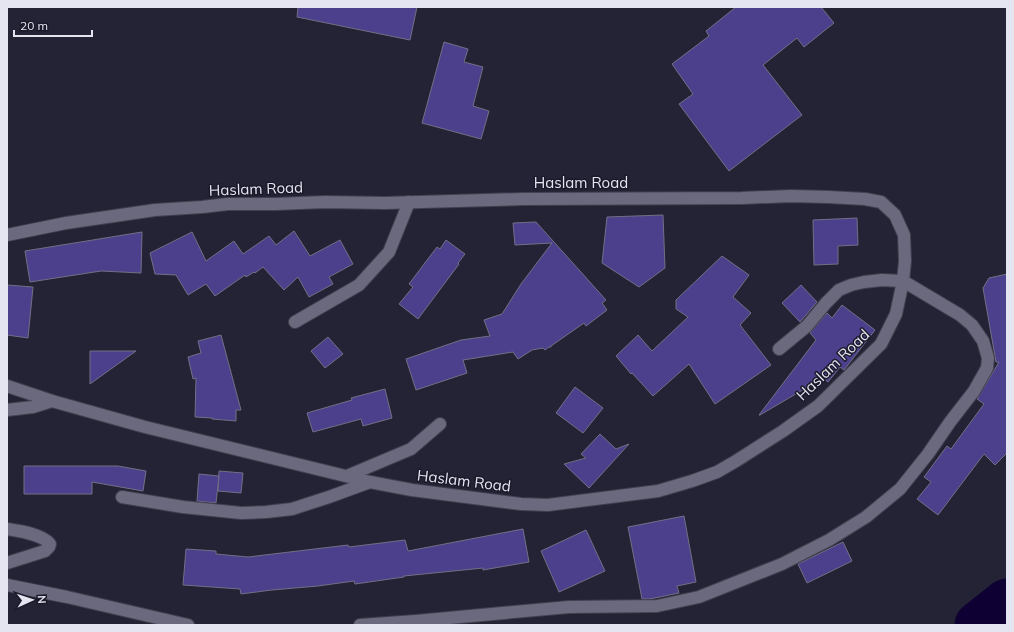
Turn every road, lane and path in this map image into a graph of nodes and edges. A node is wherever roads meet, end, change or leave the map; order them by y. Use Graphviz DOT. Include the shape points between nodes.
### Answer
graph roads {
  1 [pos="409,202"];
  2 [pos="7,235"];
  3 [pos="903,281"];
  4 [pos="295,322"];
  5 [pos="779,349"];
  6 [pos="7,386"];
  7 [pos="52,401"];
  8 [pos="7,410"];
  9 [pos="440,424"];
  10 [pos="347,476"];
  11 [pos="370,482"];
  12 [pos="122,497"];
  13 [pos="7,529"];
  14 [pos="7,563"];
  15 [pos="7,585"];
  16 [pos="188,625"];
  17 [pos="360,625"];
  1 -- 2 [label="street, Haslam Road" via="228,204 155,210 66,223"];
  1 -- 3 [label="street, Haslam Road" via="791,196 865,199 881,202 895,214 904,235"];
  1 -- 4 [label="street" via="389,252 359,285"];
  3 -- 5 [label="street" via="864,282 839,290 807,326"];
  3 -- 11 [label="street, Haslam Road" via="896,314 881,344 818,406 717,472 658,491 548,505 412,490"];
  3 -- 17 [label="street" via="972,325 983,341 988,358 987,368 974,391 900,489 866,517 829,540 782,564 700,597 657,606 568,606"];
  6 -- 7 [label="street, Haslam Road"];
  7 -- 8 [label="street" via="33,407"];
  7 -- 10 [label="street, Haslam Road" via="145,427"];
  9 -- 10 [label="street" via="411,449"];
  10 -- 11 [label="street, Haslam Road"];
  11 -- 12 [label="street" via="292,509 266,512 183,507"];
  13 -- 14 [label="street" via="44,538 50,544 45,551"];
  15 -- 16 [label="street"];
}
